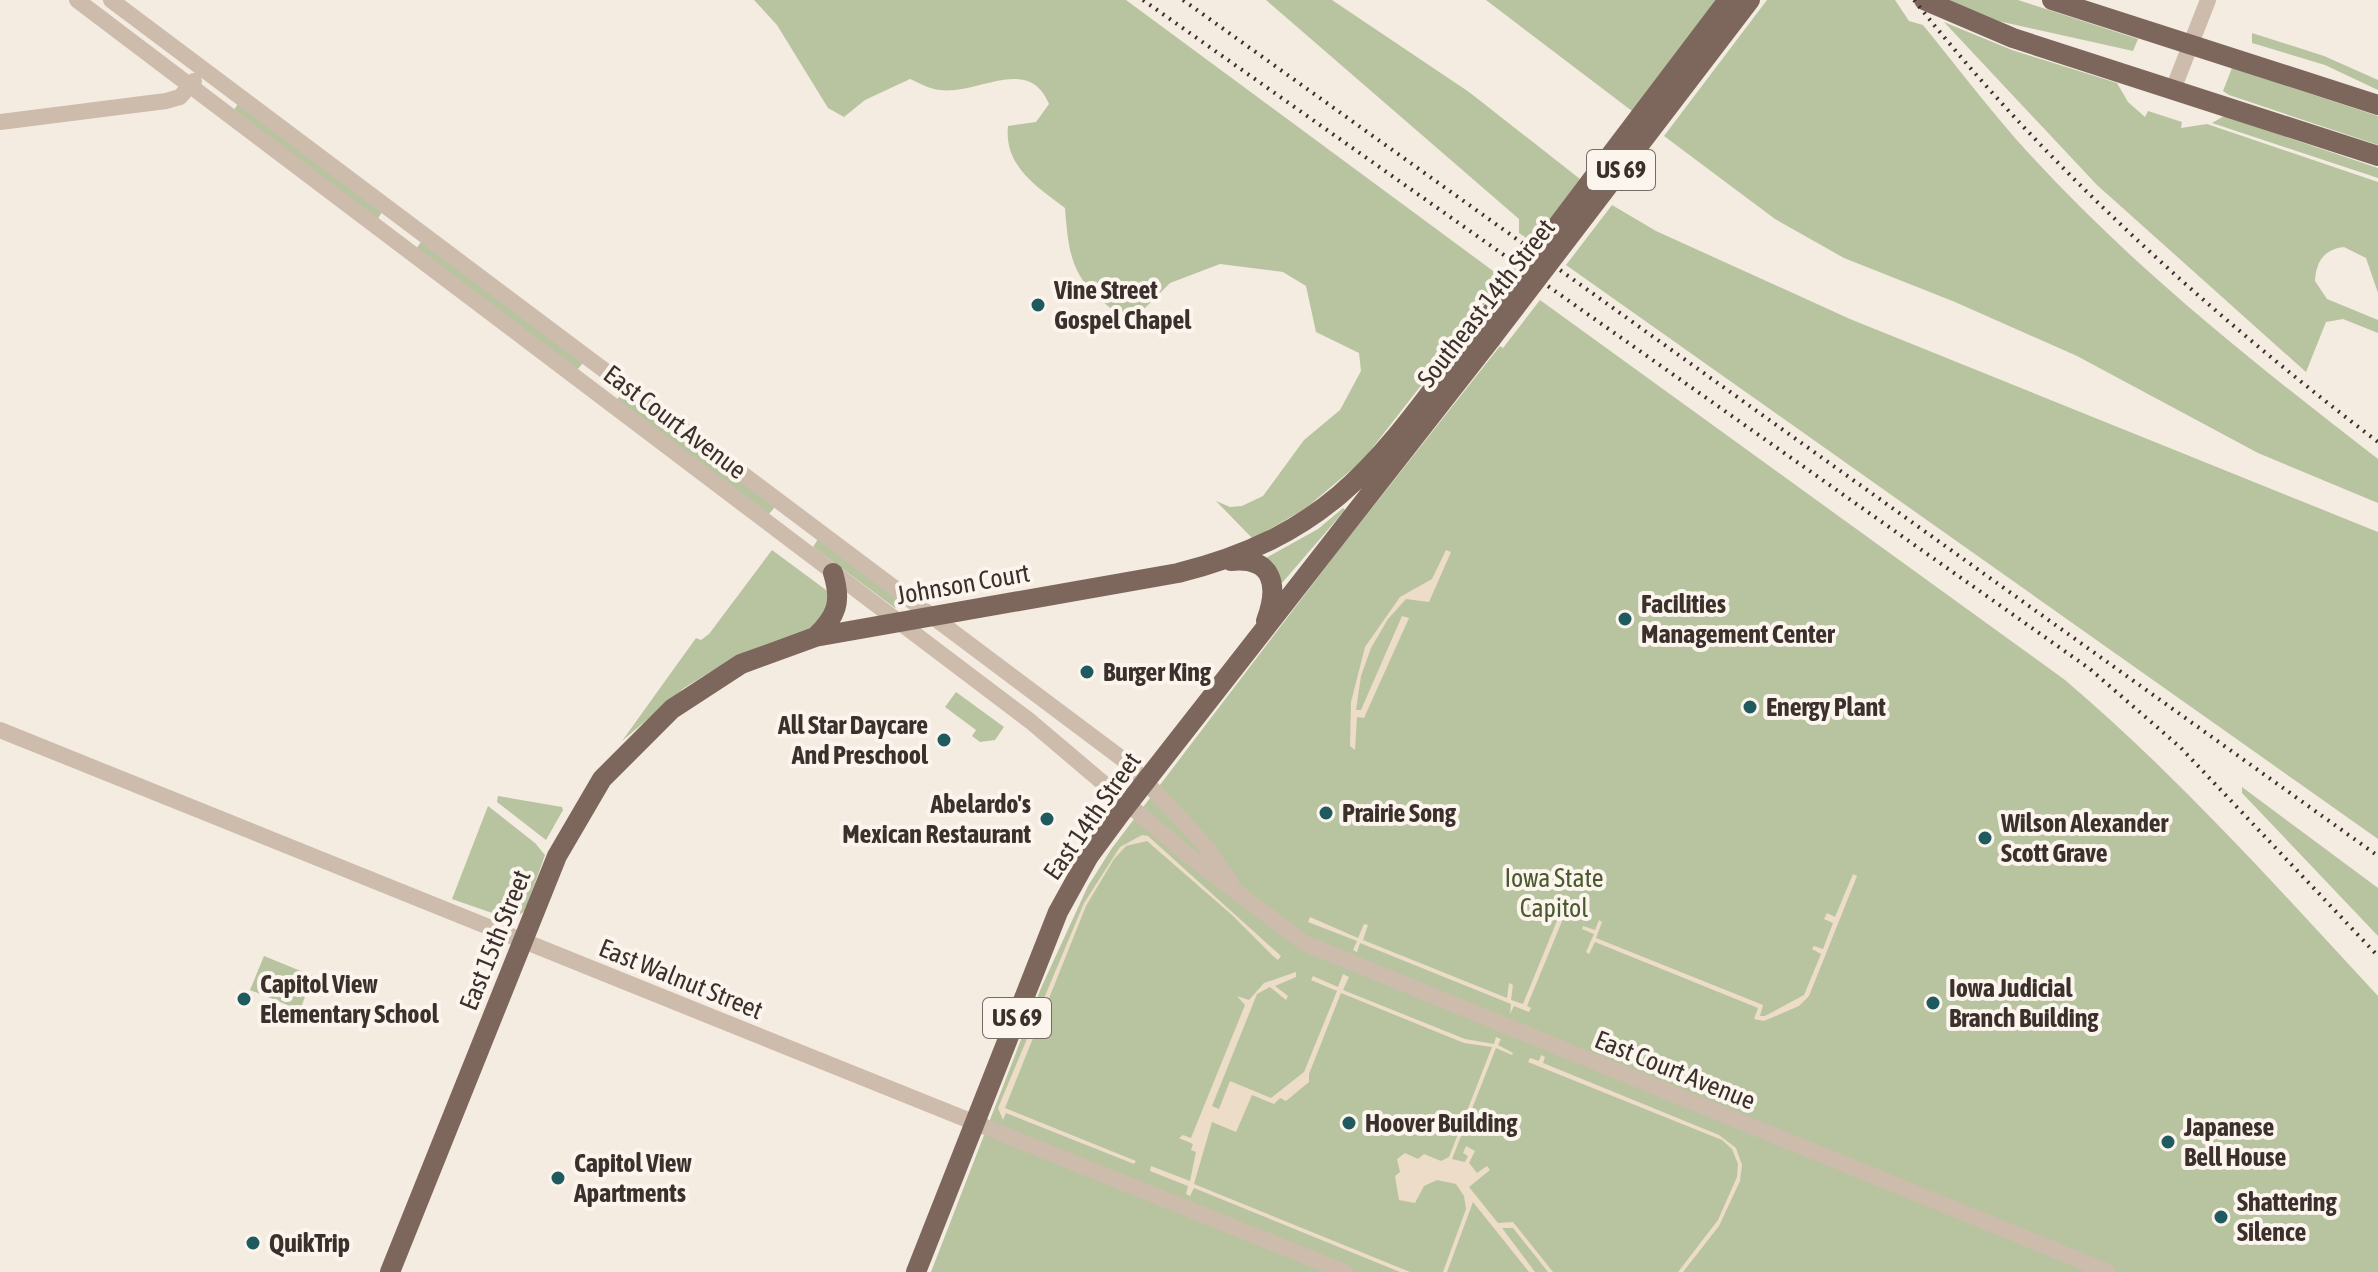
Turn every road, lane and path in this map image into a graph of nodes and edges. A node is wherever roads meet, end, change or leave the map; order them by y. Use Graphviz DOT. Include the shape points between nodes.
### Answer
graph roads {
  1 [pos="77,0"];
  2 [pos="111,0"];
  3 [pos="1728,0"];
  4 [pos="1750,0"];
  5 [pos="1924,0"];
  6 [pos="2052,0"];
  7 [pos="2208,0"];
  8 [pos="2190,44"];
  9 [pos="203,70"];
  10 [pos="190,87"];
  11 [pos="2174,87"];
  12 [pos="2378,105"];
  13 [pos="0,122"];
  14 [pos="2378,156"];
  15 [pos="1485,334"];
  16 [pos="1221,562"];
  17 [pos="833,573"];
  18 [pos="933,616"];
  19 [pos="897,621"];
  20 [pos="1260,636"];
  21 [pos="815,637"];
  22 [pos="720,676"];
  23 [pos="0,730"];
  24 [pos="1147,781"];
  25 [pos="1129,803"];
  26 [pos="1237,891"];
  27 [pos="523,941"];
  28 [pos="976,1123"];
  29 [pos="390,1272"];
  30 [pos="916,1272"];
  31 [pos="1345,1272"];
  32 [pos="2108,1272"];
  1 -- 10 [label="street, East Court Avenue"];
  2 -- 9 [label="street, East Court Avenue"];
  3 -- 15 [label="main road, Southeast 14th Street / US 69, bridge"];
  4 -- 15 [label="main road, Southeast 14th Street / US 69, bridge"];
  5 -- 11 [label="main road" via="2013,38"];
  6 -- 8 [label="main road"];
  7 -- 8 [label="street"];
  8 -- 11 [label="street"];
  8 -- 12 [label="main road"];
  9 -- 10 [label="street"];
  9 -- 18 [label="street, East Court Avenue"];
  10 -- 13 [label="street" via="166,101"];
  10 -- 17 [label="street, East Court Avenue"];
  11 -- 14 [label="main road"];
  15 -- 16 [label="main road, Southeast 14th Street / US 69" via="1345,493 1288,532"];
  15 -- 20 [label="main road, Southeast 14th Street / US 69"];
  16 -- 18 [label="main road, Johnson Court / US 69"];
  16 -- 20 [label="main road" via="1249,560 1269,574 1271,606"];
  17 -- 19 [label="street, East Court Avenue"];
  17 -- 21 [label="main road" via="838,606"];
  18 -- 19 [label="main road, Johnson Court / US 69"];
  18 -- 24 [label="street, East Court Avenue"];
  19 -- 21 [label="main road, Johnson Court / US 69"];
  19 -- 25 [label="street, East Court Avenue"];
  20 -- 24 [label="main road, East 14th Street / US 69"];
  21 -- 22 [label="main road, Johnson Court / US 69"];
  22 -- 27 [label="main road, East 15th Street / US 69" via="672,709 602,779 557,856"];
  23 -- 27 [label="street, East Walnut Street"];
  24 -- 25 [label="main road, East 14th Street / US 69"];
  24 -- 26 [label="street, East Court Avenue" via="1205,845"];
  25 -- 26 [label="street, East Court Avenue"];
  25 -- 28 [label="main road, East 14th Street / US 69" via="1089,856 1058,912"];
  26 -- 32 [label="street, East Court Avenue" via="1316,949"];
  27 -- 28 [label="street, East Walnut Street"];
  27 -- 29 [label="main road, East 15th Street / US 69"];
  28 -- 30 [label="main road, East 14th Street / US 69"];
  28 -- 31 [label="street, East Walnut Street"];
}
